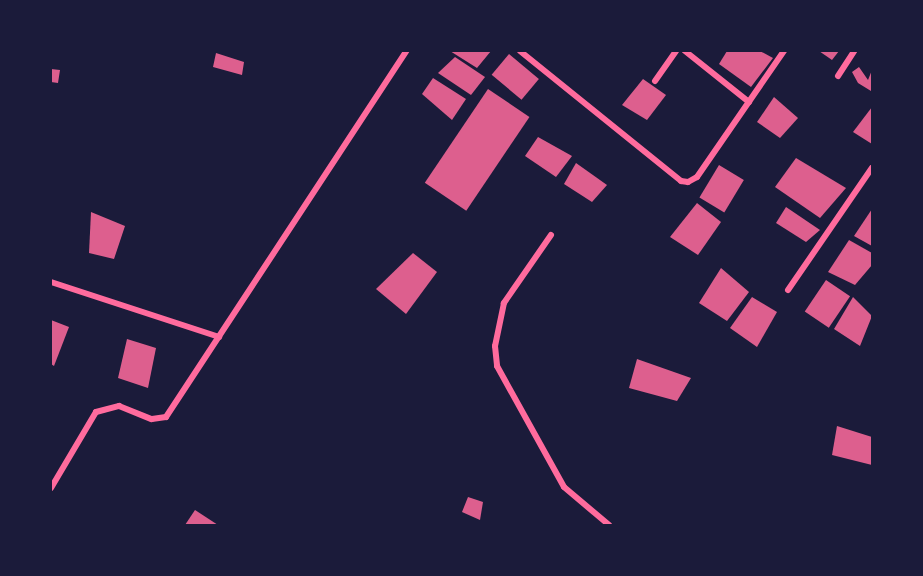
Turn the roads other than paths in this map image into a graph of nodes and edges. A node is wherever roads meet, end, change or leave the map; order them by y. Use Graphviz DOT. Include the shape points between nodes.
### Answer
graph roads {
  1 [pos="406,51"];
  2 [pos="520,51"];
  3 [pos="676,51"];
  4 [pos="685,51"];
  5 [pos="784,51"];
  6 [pos="854,51"];
  7 [pos="838,76"];
  8 [pos="655,81"];
  9 [pos="749,102"];
  10 [pos="872,168"];
  11 [pos="551,235"];
  12 [pos="51,282"];
  13 [pos="789,289"];
  14 [pos="219,337"];
  15 [pos="51,488"];
  16 [pos="609,525"];
  1 -- 14 [label="street"];
  2 -- 9 [label="street" via="681,181 697,177"];
  3 -- 8 [label="street"];
  4 -- 9 [label="street"];
  5 -- 9 [label="street"];
  6 -- 7 [label="street"];
  10 -- 13 [label="street"];
  11 -- 16 [label="street" via="504,303 495,346 497,366 564,487"];
  12 -- 14 [label="street"];
  14 -- 15 [label="street" via="166,417 152,419 119,407 96,412"];
}
